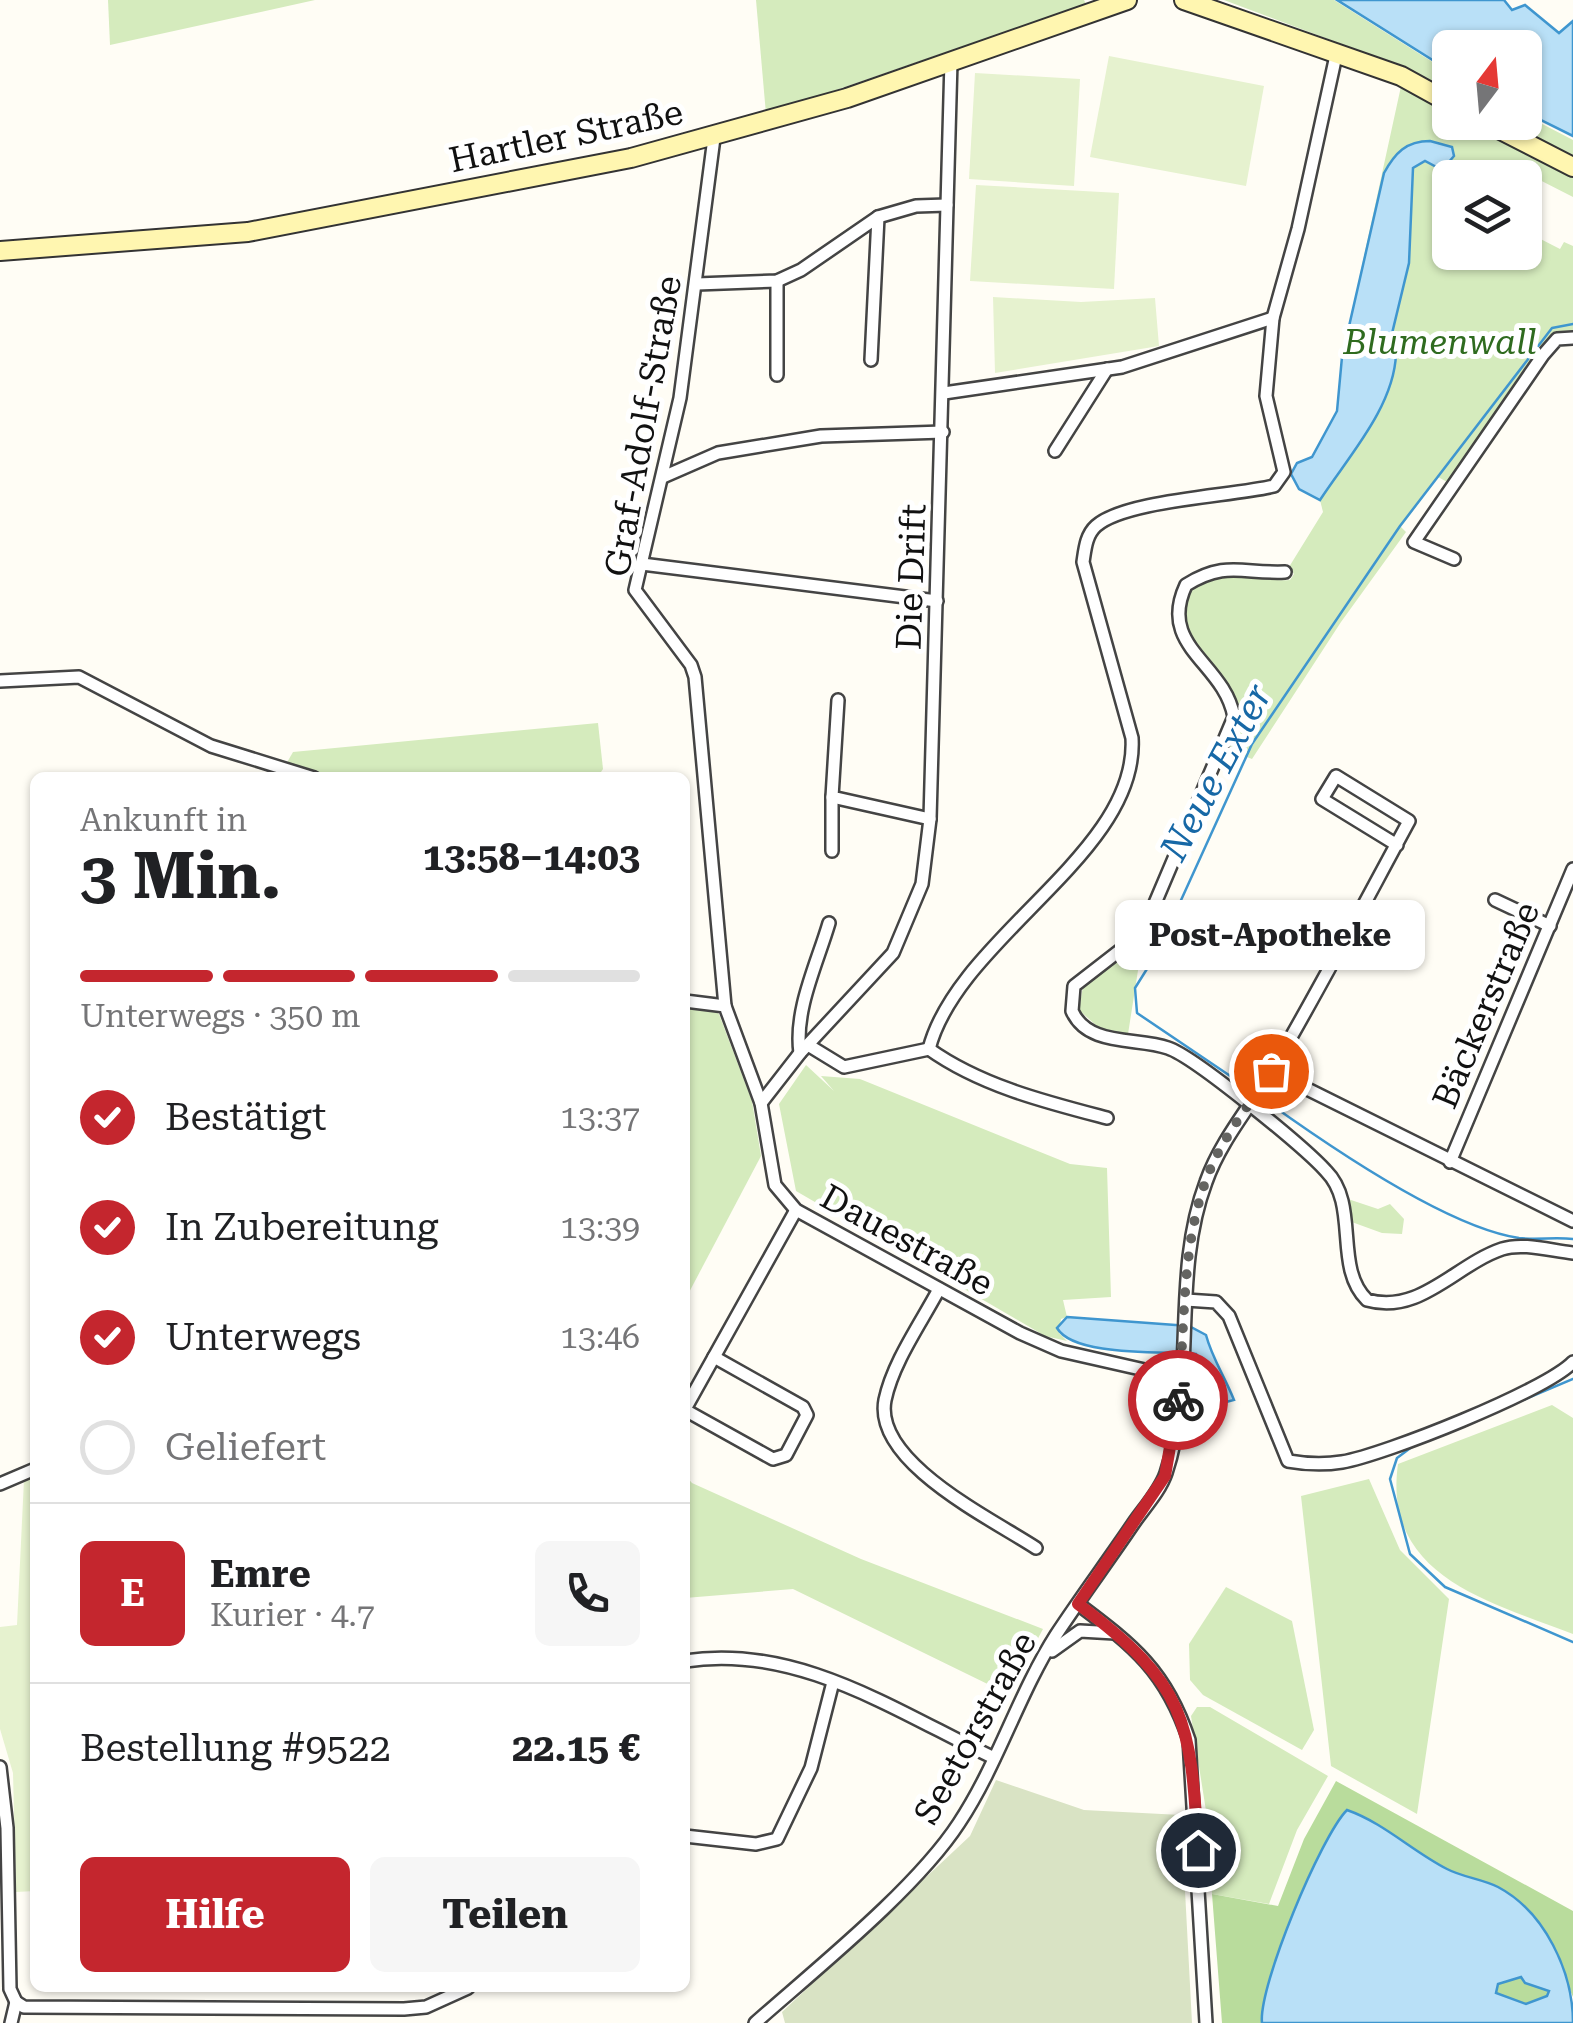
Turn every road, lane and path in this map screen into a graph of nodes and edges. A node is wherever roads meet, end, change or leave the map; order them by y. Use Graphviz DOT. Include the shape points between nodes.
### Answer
graph roads {
  1 [pos="1127,0"];
  2 [pos="1184,0"];
  3 [pos="1337,52"];
  4 [pos="951,61"];
  5 [pos="1432,94"];
  6 [pos="714,138"];
  7 [pos="1520,140"];
  8 [pos="1573,167"];
  9 [pos="947,205"];
  10 [pos="878,217"];
  11 [pos="0,250"];
  12 [pos="776,281"];
  13 [pos="697,284"];
  14 [pos="1273,318"];
  15 [pos="1573,338"];
  16 [pos="871,360"];
  17 [pos="1107,370"];
  18 [pos="776,374"];
  19 [pos="944,393"];
  20 [pos="943,432"];
  21 [pos="1055,451"];
  22 [pos="664,478"];
  23 [pos="1454,558"];
  24 [pos="642,564"];
  25 [pos="1285,572"];
  26 [pos="937,601"];
  27 [pos="0,680"];
  28 [pos="838,700"];
  29 [pos="295,772"];
  30 [pos="832,797"];
  31 [pos="930,819"];
  32 [pos="1396,844"];
  33 [pos="832,851"];
  34 [pos="1573,870"];
  35 [pos="1496,900"];
  36 [pos="829,924"];
  37 [pos="1550,926"];
  38 [pos="690,1002"];
  39 [pos="724,1006"];
  40 [pos="929,1048"];
  41 [pos="804,1049"];
  42 [pos="1271,1071"];
  43 [pos="1254,1098"];
  44 [pos="762,1103"];
  45 [pos="1107,1118"];
  46 [pos="1450,1162"];
  47 [pos="796,1210"];
  48 [pos="1573,1221"];
  49 [pos="1573,1253"];
  50 [pos="939,1289"];
  51 [pos="1186,1300"];
  52 [pos="714,1357"];
  53 [pos="1573,1362"];
  54 [pos="1180,1373"];
  55 [pos="690,1401"];
  56 [pos="690,1413"];
  57 [pos="30,1470"];
  58 [pos="0,1484"];
  59 [pos="1036,1548"];
  60 [pos="1078,1604"];
  61 [pos="1120,1633"];
  62 [pos="690,1661"];
  63 [pos="1040,1662"];
  64 [pos="833,1682"];
  65 [pos="994,1758"];
  66 [pos="0,1768"];
  67 [pos="690,1837"];
  68 [pos="459,1992"];
  69 [pos="16,2002"];
  70 [pos="84,2008"];
  71 [pos="771,2017"];
  72 [pos="11,2023"];
  73 [pos="84,2023"];
  74 [pos="755,2023"];
  75 [pos="1206,2023"];
  1 -- 4 [label="main road, Hartler Straße"];
  2 -- 3 [label="main road"];
  3 -- 5 [label="main road"];
  3 -- 14 [label="street"];
  4 -- 6 [label="main road, Hartler Straße"];
  4 -- 9 [label="street, Die Drift"];
  6 -- 11 [label="main road, Hartler Straße" via="283,227"];
  6 -- 13 [label="street, Graf-Adolf-Straße"];
  7 -- 8 [label="main road"];
  9 -- 10 [label="street"];
  9 -- 19 [label="street, Die Drift"];
  10 -- 12 [label="street"];
  10 -- 16 [label="street"];
  12 -- 13 [label="street"];
  12 -- 18 [label="street"];
  13 -- 22 [label="street, Graf-Adolf-Straße"];
  14 -- 17 [label="street"];
  14 -- 40 [label="street" via="1266,396 1285,466 1282,477 1262,489 1122,512 1097,525 1086,540 1082,562 1132,738 1126,785 1077,857 963,981"];
  15 -- 23 [label="street" via="1557,339 1543,356 1414,542"];
  17 -- 19 [label="street"];
  17 -- 21 [label="street"];
  19 -- 20 [label="street, Die Drift"];
  20 -- 22 [label="street" via="821,436 718,452"];
  20 -- 26 [label="street, Die Drift"];
  22 -- 24 [label="street, Graf-Adolf-Straße"];
  24 -- 26 [label="street"];
  24 -- 39 [label="street, Graf-Adolf-Straße" via="636,590 696,677"];
  25 -- 43 [label="street" via="1229,567 1186,585 1180,630 1232,703 1234,717 1148,922 1074,986 1071,998 1076,1021 1088,1030 1170,1048"];
  26 -- 31 [label="street, Die Drift"];
  27 -- 29 [label="street" via="79,677 211,746"];
  28 -- 30 [label="street"];
  30 -- 31 [label="street"];
  30 -- 33 [label="street"];
  31 -- 41 [label="street, Die Drift" via="922,884 893,953"];
  32 -- 32 [label="street" via="1410,821 1336,776 1322,799"];
  32 -- 42 [label="street, Seetorstraße"];
  34 -- 37 [label="street, Bäckerstraße"];
  35 -- 37 [label="street"];
  36 -- 41 [label="street" via="804,1001 798,1034"];
  37 -- 46 [label="street, Bäckerstraße"];
  38 -- 39 [label="street"];
  39 -- 44 [label="street, Dauestraße"];
  40 -- 41 [label="street" via="844,1067"];
  40 -- 45 [label="street" via="994,1083"];
  41 -- 44 [label="street, Die Drift"];
  42 -- 43 [label="street, Seetorstraße"];
  42 -- 46 [label="street"];
  43 -- 49 [label="street" via="1335,1181 1354,1278 1367,1300 1388,1306 1410,1301 1500,1250"];
  43 -- 51 [label="street, Seetorstraße" via="1214,1160 1200,1199"];
  44 -- 47 [label="street, Dauestraße" via="774,1185"];
  46 -- 48 [label="street"];
  47 -- 50 [label="street, Dauestraße"];
  47 -- 52 [label="street"];
  50 -- 54 [label="street, Dauestraße" via="1061,1351"];
  50 -- 59 [label="street" via="885,1401 890,1437 926,1475"];
  51 -- 53 [label="street" via="1216,1302 1229,1316 1288,1461 1304,1464 1343,1462 1392,1446 1528,1390"];
  51 -- 54 [label="street, Seetorstraße"];
  52 -- 55 [label="street"];
  52 -- 56 [label="street" via="807,1415 786,1455 773,1458"];
  54 -- 60 [label="street, Seetorstraße" via="1165,1476"];
  57 -- 58 [label="street"];
  60 -- 61 [label="street"];
  60 -- 63 [label="street, Seetorstraße"];
  61 -- 63 [label="street" via="1080,1630"];
  61 -- 75 [label="street" via="1155,1669 1189,1740"];
  62 -- 64 [label="street" via="770,1660"];
  63 -- 65 [label="street, Seetorstraße"];
  64 -- 65 [label="street"];
  64 -- 67 [label="street" via="811,1768 777,1839 756,1844"];
  65 -- 71 [label="street, Seetorstraße" via="935,1855"];
  66 -- 69 [label="street" via="10,1990"];
  68 -- 70 [label="street" via="404,2009"];
  69 -- 70 [label="street"];
  69 -- 72 [label="street"];
  70 -- 73 [label="street"];
  71 -- 74 [label="street, Seetorstraße"];
}
